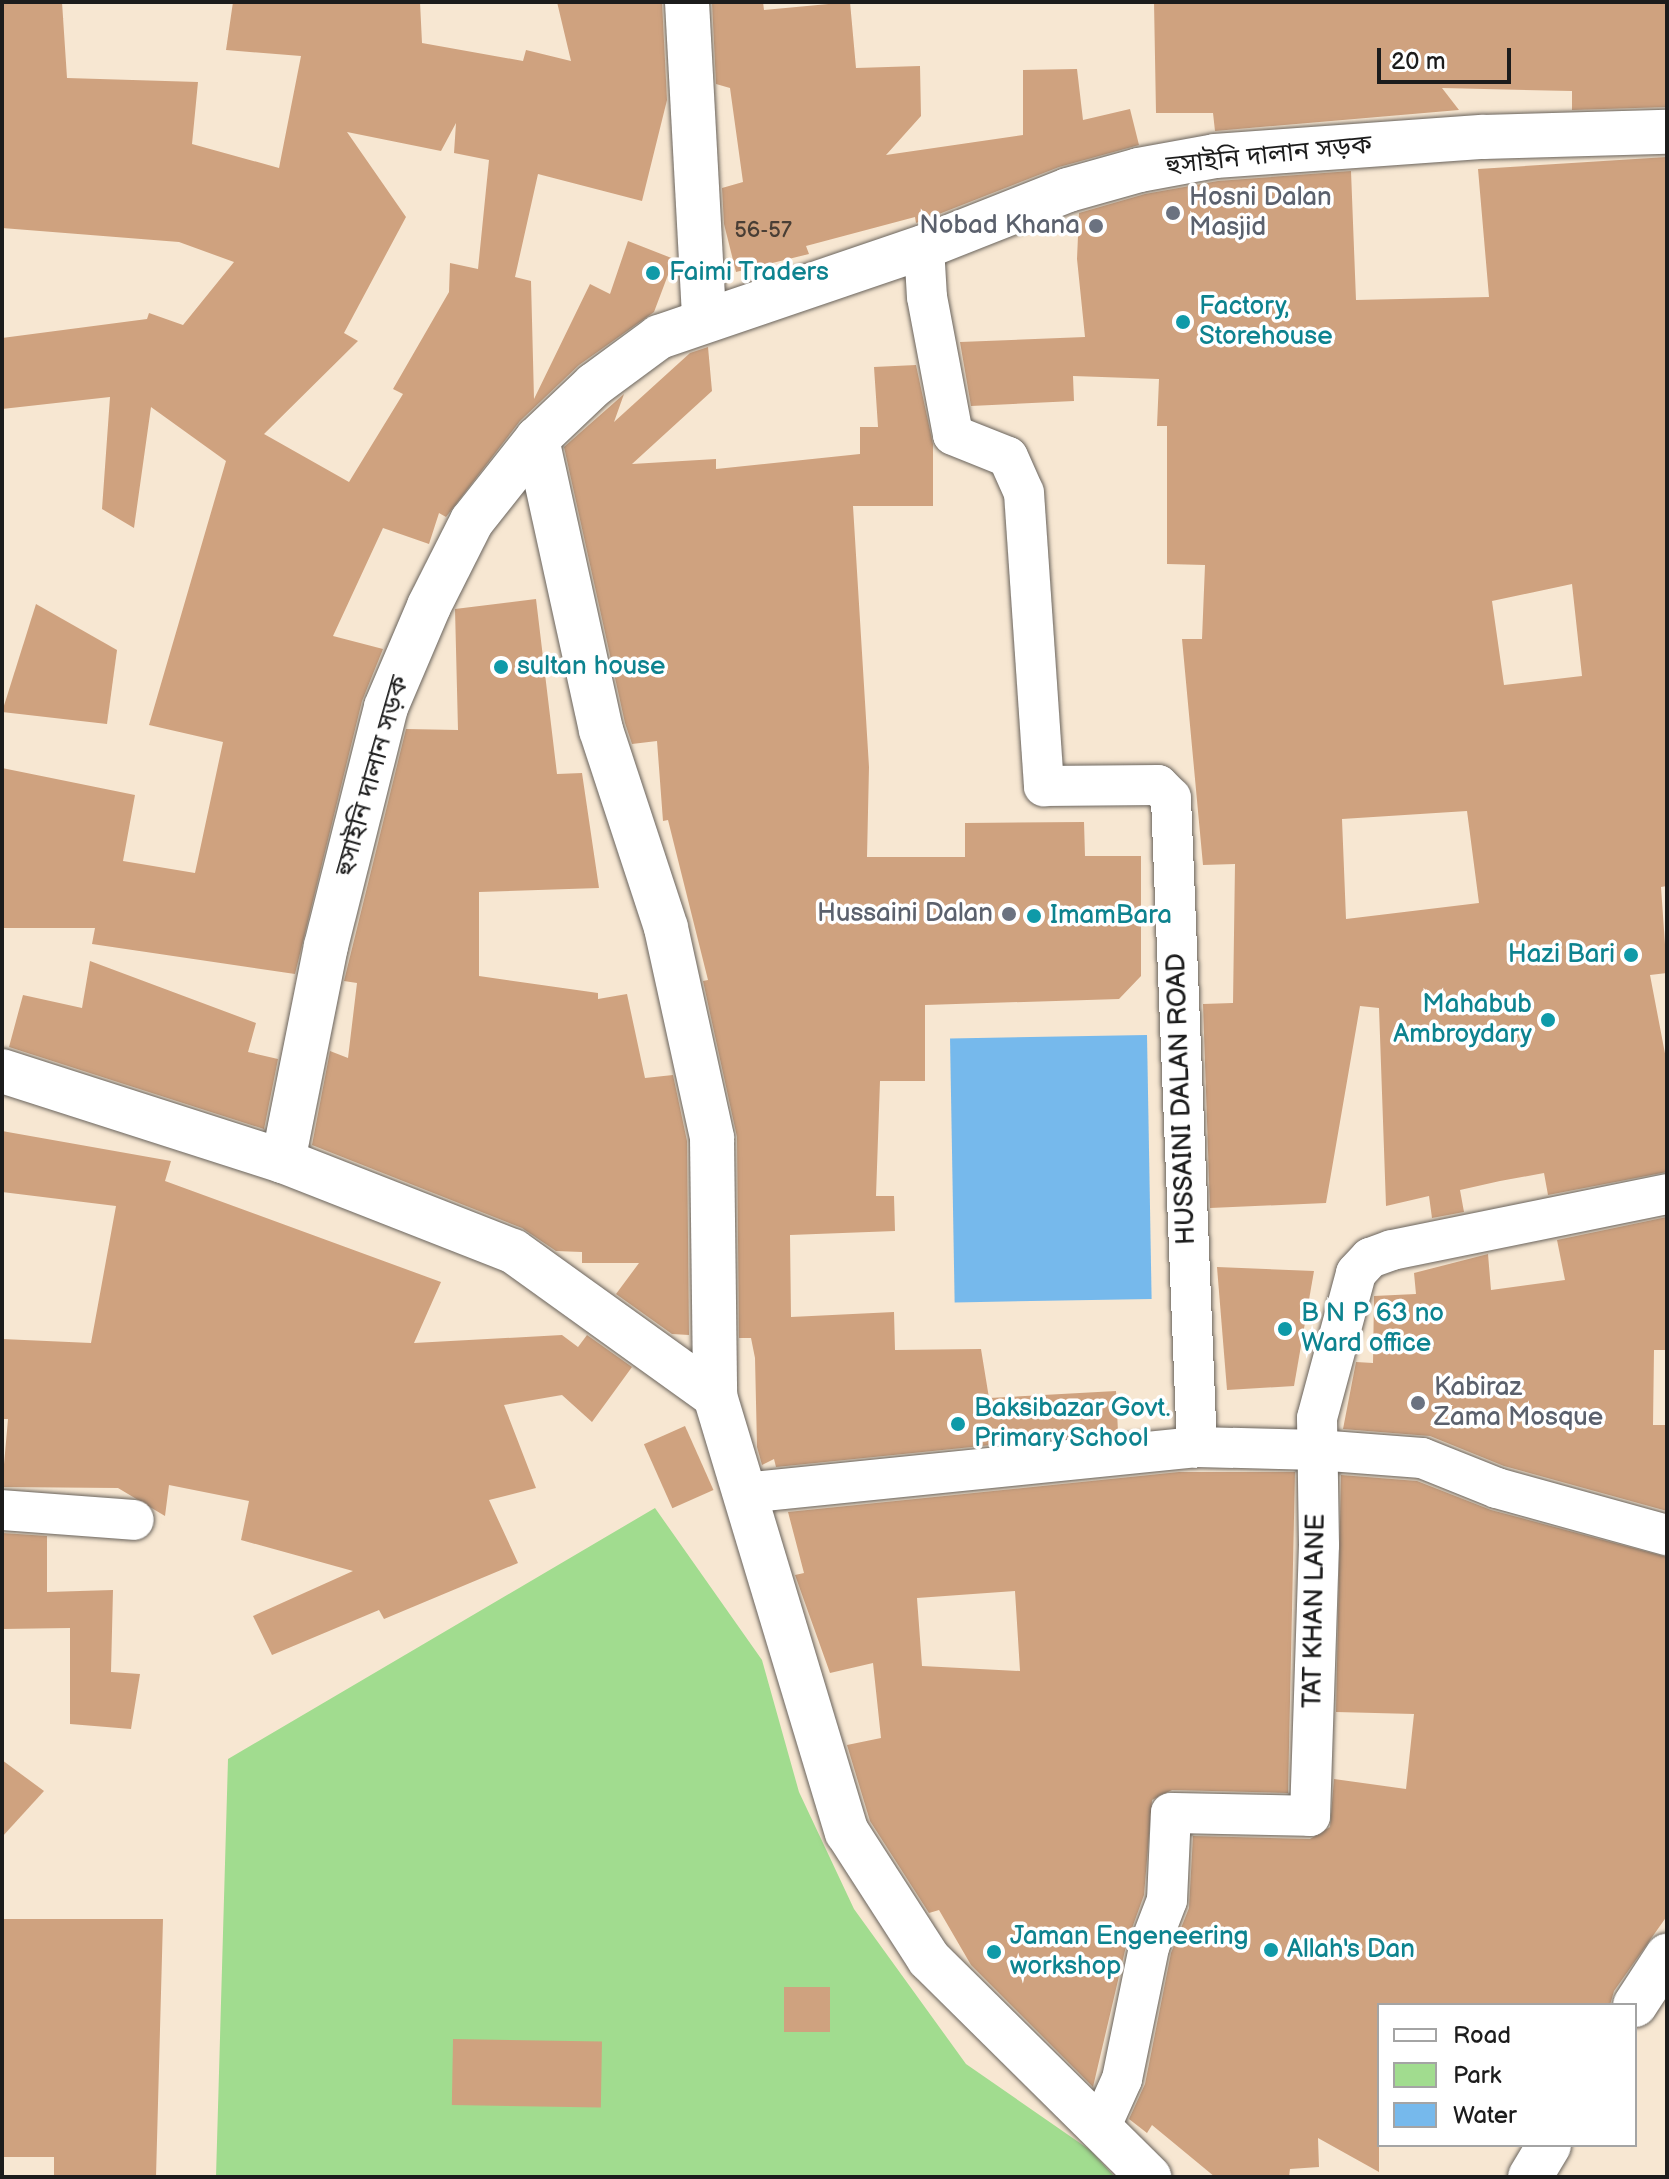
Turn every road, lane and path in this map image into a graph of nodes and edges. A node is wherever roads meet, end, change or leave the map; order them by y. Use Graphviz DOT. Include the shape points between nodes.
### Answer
graph roads {
  1 [pos="687,2"];
  2 [pos="1667,132"];
  3 [pos="924,247"];
  4 [pos="704,319"];
  5 [pos="537,439"];
  6 [pos="2,1071"];
  7 [pos="283,1161"];
  8 [pos="1667,1194"];
  9 [pos="715,1396"];
  10 [pos="1197,1447"];
  11 [pos="1317,1450"];
  12 [pos="744,1493"];
  13 [pos="2,1510"];
  14 [pos="134,1520"];
  15 [pos="1667,1535"];
  16 [pos="1100,2128"];
  17 [pos="1548,2147"];
  18 [pos="1149,2177"];
  19 [pos="1530,2177"];
  1 -- 4 [label="street"];
  2 -- 3 [label="street, হুসাইনি দালান সড়ক" via="1483,137 1215,156 1068,190"];
  3 -- 4 [label="street, হুসাইনি দালান সড়ক"];
  3 -- 10 [label="street, HUSSAINI DALAN ROAD" via="927,297 953,435 1008,457 1024,493 1044,786 1158,785 1171,798"];
  4 -- 5 [label="street, হুসাইনি দালান সড়ক" via="659,337 594,385"];
  5 -- 7 [label="street, হুসাইনি দালান সড়ক" via="472,521 386,707 326,946"];
  5 -- 9 [label="street" via="601,730 666,928 712,1138"];
  6 -- 7 [label="street"];
  7 -- 9 [label="street" via="513,1251"];
  8 -- 11 [label="street, TAT KHAN LANE" via="1370,1258 1356,1273 1317,1418"];
  9 -- 12 [label="street"];
  10 -- 11 [label="street"];
  10 -- 12 [label="street"];
  11 -- 15 [label="street" via="1422,1458 1497,1488"];
  11 -- 16 [label="street, TAT KHAN LANE" via="1310,1816 1171,1813 1167,1900 1149,1947 1122,2079"];
  12 -- 16 [label="street" via="847,1832 929,1959"];
  13 -- 14 [label="street"];
  16 -- 18 [label="street"];
  17 -- 19 [label="street"];
}
